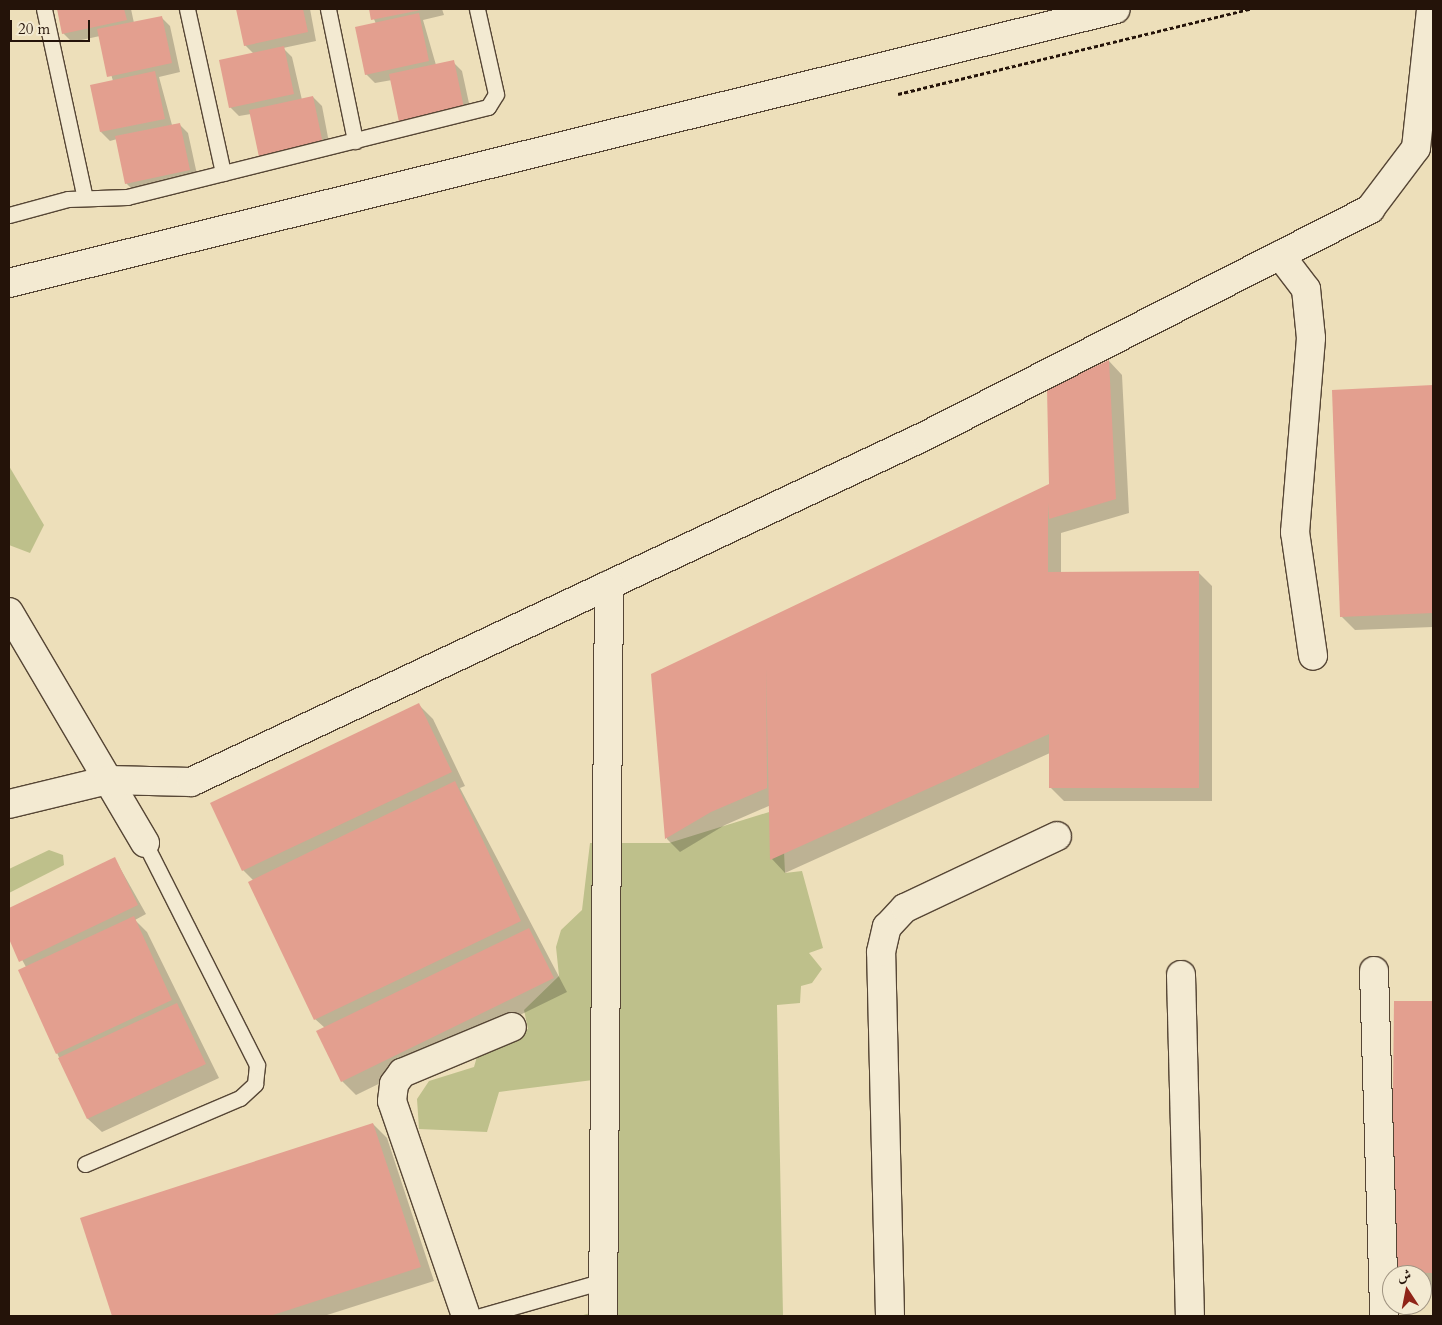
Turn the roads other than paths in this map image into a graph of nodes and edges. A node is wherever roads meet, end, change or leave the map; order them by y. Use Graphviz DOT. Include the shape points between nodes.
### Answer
graph roads {
  1 [pos="44,9"];
  2 [pos="187,9"];
  3 [pos="328,9"];
  4 [pos="477,9"];
  5 [pos="1116,9"];
  6 [pos="1431,9"];
  7 [pos="355,141"];
  8 [pos="223,173"];
  9 [pos="85,198"];
  10 [pos="9,215"];
  11 [pos="1280,255"];
  12 [pos="9,282"];
  13 [pos="609,585"];
  14 [pos="9,612"];
  15 [pos="1313,656"];
  16 [pos="108,780"];
  17 [pos="9,804"];
  18 [pos="1057,836"];
  19 [pos="145,843"];
  20 [pos="1374,971"];
  21 [pos="1181,975"];
  22 [pos="512,1027"];
  23 [pos="85,1164"];
  24 [pos="603,1281"];
  25 [pos="466,1316"];
  26 [pos="481,1316"];
  27 [pos="603,1316"];
  28 [pos="890,1316"];
  29 [pos="1190,1316"];
  30 [pos="1384,1316"];
  1 -- 9 [label="lane"];
  2 -- 8 [label="lane"];
  3 -- 7 [label="lane"];
  4 -- 7 [label="lane" via="496,94 488,107"];
  5 -- 12 [label="street"];
  6 -- 11 [label="street" via="1416,148 1370,209"];
  7 -- 8 [label="lane"];
  8 -- 9 [label="lane" via="127,197"];
  9 -- 10 [label="lane"];
  11 -- 13 [label="street" via="925,436"];
  11 -- 15 [label="street" via="1306,289 1311,338 1295,532"];
  13 -- 16 [label="street" via="192,782"];
  13 -- 24 [label="street"];
  14 -- 16 [label="street"];
  16 -- 17 [label="street"];
  16 -- 19 [label="street"];
  18 -- 28 [label="street" via="905,908 887,927 881,952"];
  19 -- 23 [label="lane" via="257,1065 255,1084 240,1098"];
  20 -- 30 [label="street"];
  21 -- 29 [label="street"];
  22 -- 25 [label="street" via="402,1073 394,1084 392,1101"];
  24 -- 26 [label="lane"];
  24 -- 27 [label="street"];
}
